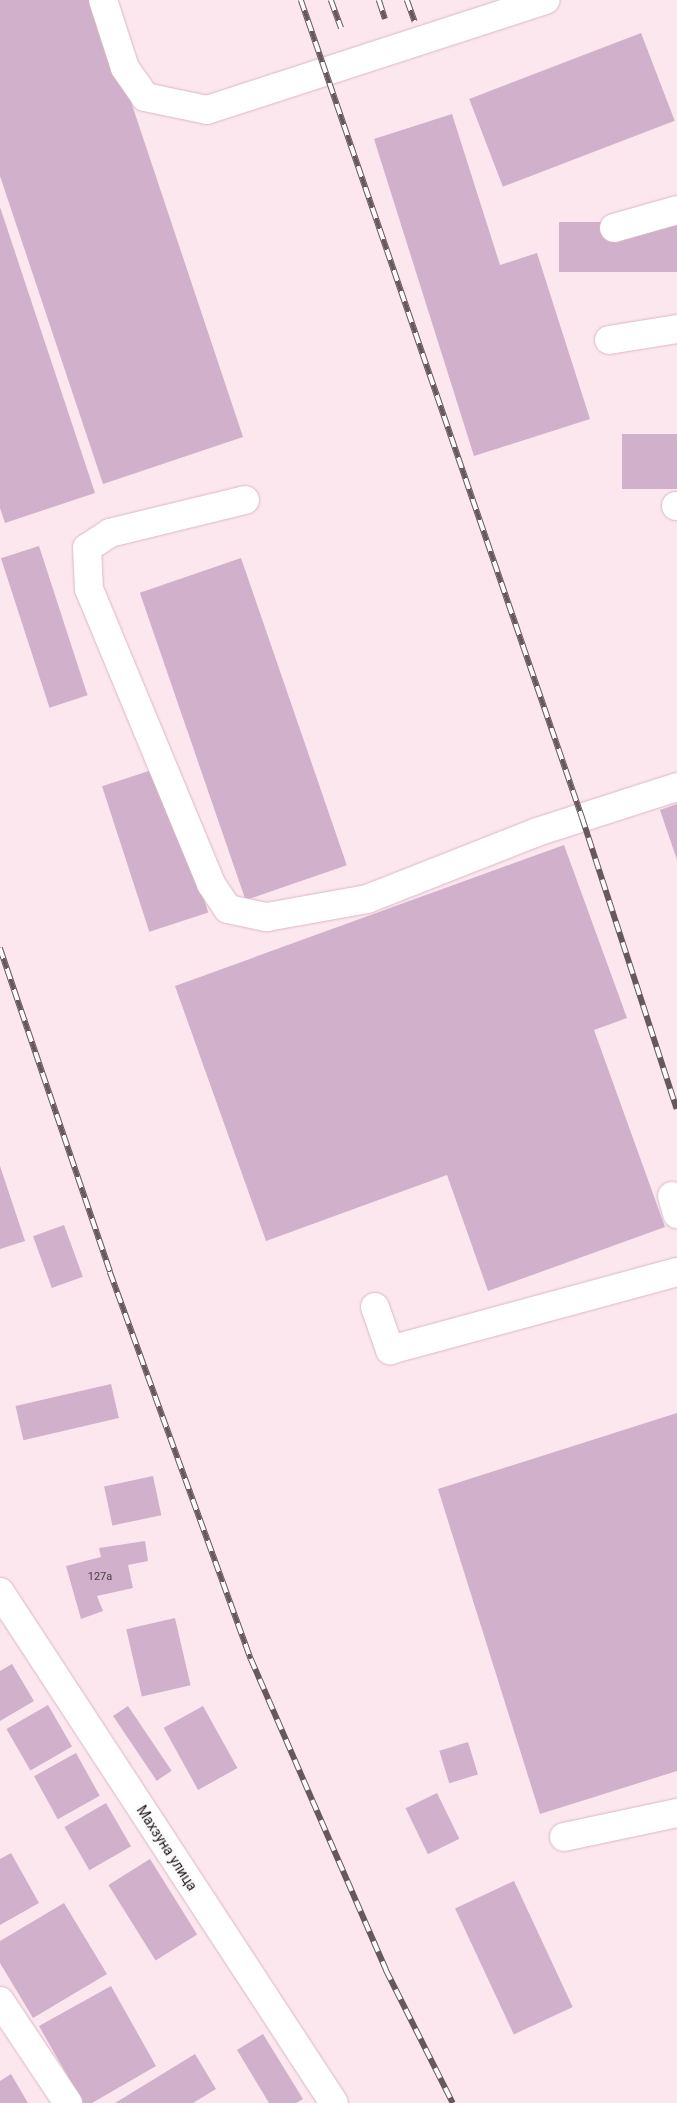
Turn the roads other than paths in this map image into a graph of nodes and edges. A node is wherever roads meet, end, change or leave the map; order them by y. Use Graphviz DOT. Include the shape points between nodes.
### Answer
graph roads {
  1 [pos="103,0"];
  2 [pos="546,0"];
  3 [pos="677,210"];
  4 [pos="614,228"];
  5 [pos="677,329"];
  6 [pos="609,340"];
  7 [pos="245,500"];
  8 [pos="677,787"];
  9 [pos="677,1272"];
  10 [pos="375,1307"];
  11 [pos="0,1592"];
  12 [pos="677,1813"];
  13 [pos="564,1837"];
  14 [pos="0,2001"];
  15 [pos="68,2103"];
  16 [pos="334,2103"];
  1 -- 2 [label="street" via="125,68 146,97 207,110"];
  3 -- 4 [label="street"];
  5 -- 6 [label="street"];
  7 -- 8 [label="street" via="110,533 87,548 89,589 211,884 228,909 267,917 367,899 537,832"];
  9 -- 10 [label="street" via="390,1350"];
  11 -- 16 [label="street, Махзуна улица"];
  12 -- 13 [label="street"];
  14 -- 15 [label="street"];
}
